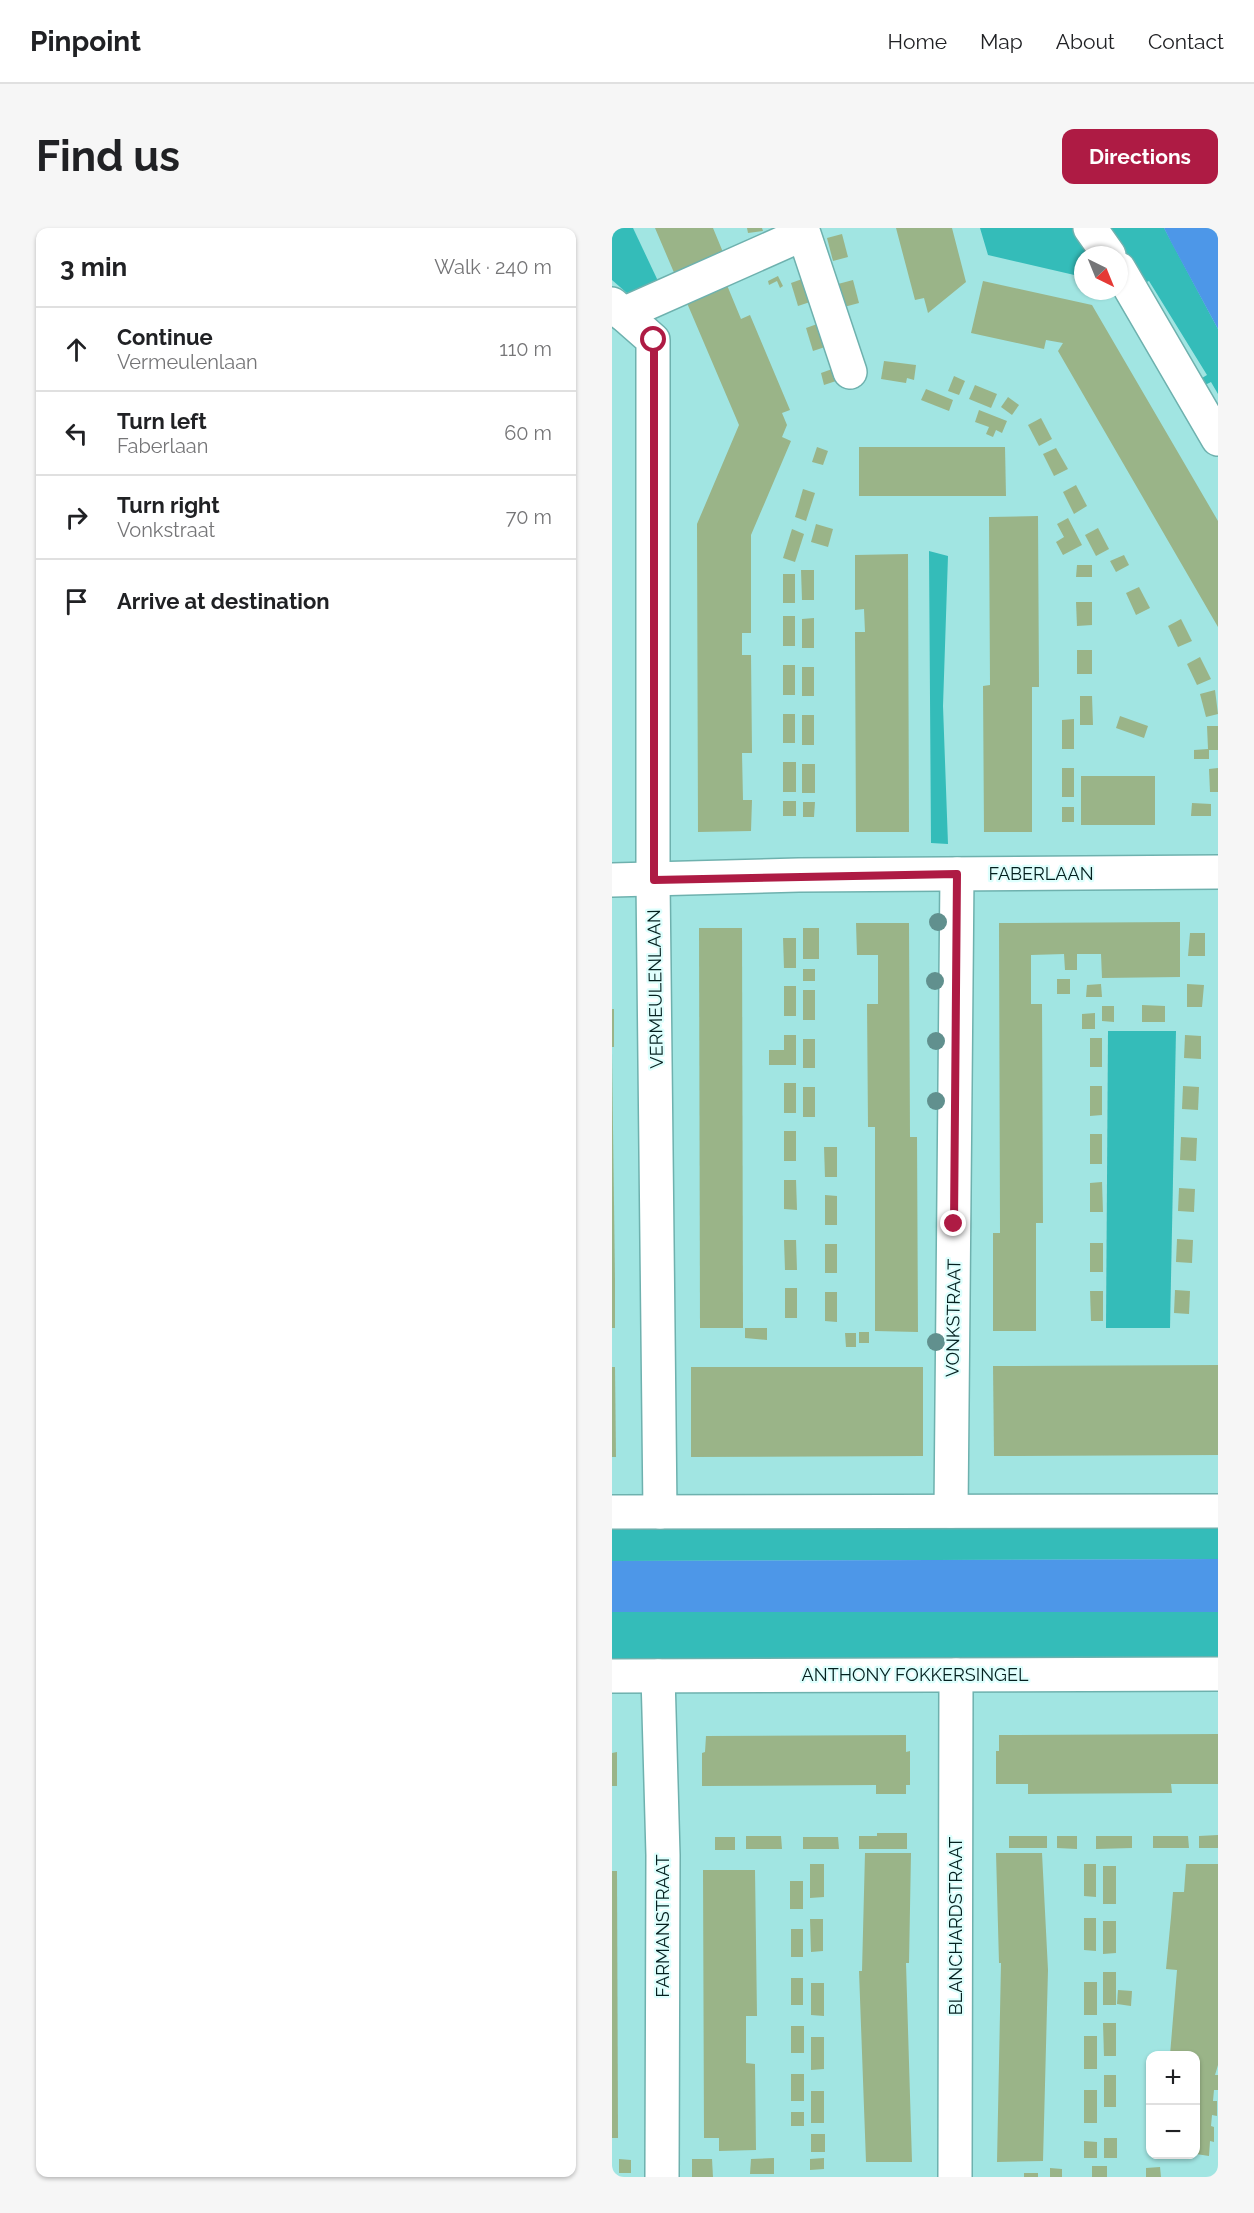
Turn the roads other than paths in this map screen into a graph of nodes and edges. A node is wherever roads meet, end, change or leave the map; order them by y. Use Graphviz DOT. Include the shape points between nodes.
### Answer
graph roads {
  1 [pos="1090,228"];
  2 [pos="802,231"];
  3 [pos="1103,246"];
  4 [pos="1128,284"];
  5 [pos="618,309"];
  6 [pos="850,372"];
  7 [pos="1218,439"];
  8 [pos="1218,872"];
  9 [pos="957,874"];
  10 [pos="612,880"];
  11 [pos="654,880"];
  12 [pos="951,1511"];
  13 [pos="1218,1511"];
  14 [pos="612,1512"];
  15 [pos="660,1512"];
  16 [pos="1218,1674"];
  17 [pos="956,1675"];
  18 [pos="612,1676"];
  19 [pos="658,1676"];
  20 [pos="662,2177"];
  21 [pos="955,2177"];
  1 -- 3 [label="street"];
  2 -- 5 [label="street"];
  2 -- 6 [label="street"];
  4 -- 7 [label="street"];
  5 -- 11 [label="street, VERMEULENLAAN" via="654,340"];
  8 -- 9 [label="street, FABERLAAN"];
  9 -- 11 [label="street, FABERLAAN"];
  9 -- 12 [label="street, VONKSTRAAT"];
  10 -- 11 [label="street, FABERLAAN"];
  11 -- 15 [label="street, VERMEULENLAAN"];
  12 -- 13 [label="street"];
  12 -- 15 [label="street"];
  14 -- 15 [label="street"];
  16 -- 17 [label="street, ANTHONY FOKKERSINGEL"];
  17 -- 19 [label="street, ANTHONY FOKKERSINGEL"];
  17 -- 21 [label="street, BLANCHARDSTRAAT"];
  18 -- 19 [label="street, ANTHONY FOKKERSINGEL"];
  19 -- 20 [label="street, FARMANSTRAAT" via="663,1855"];
}
